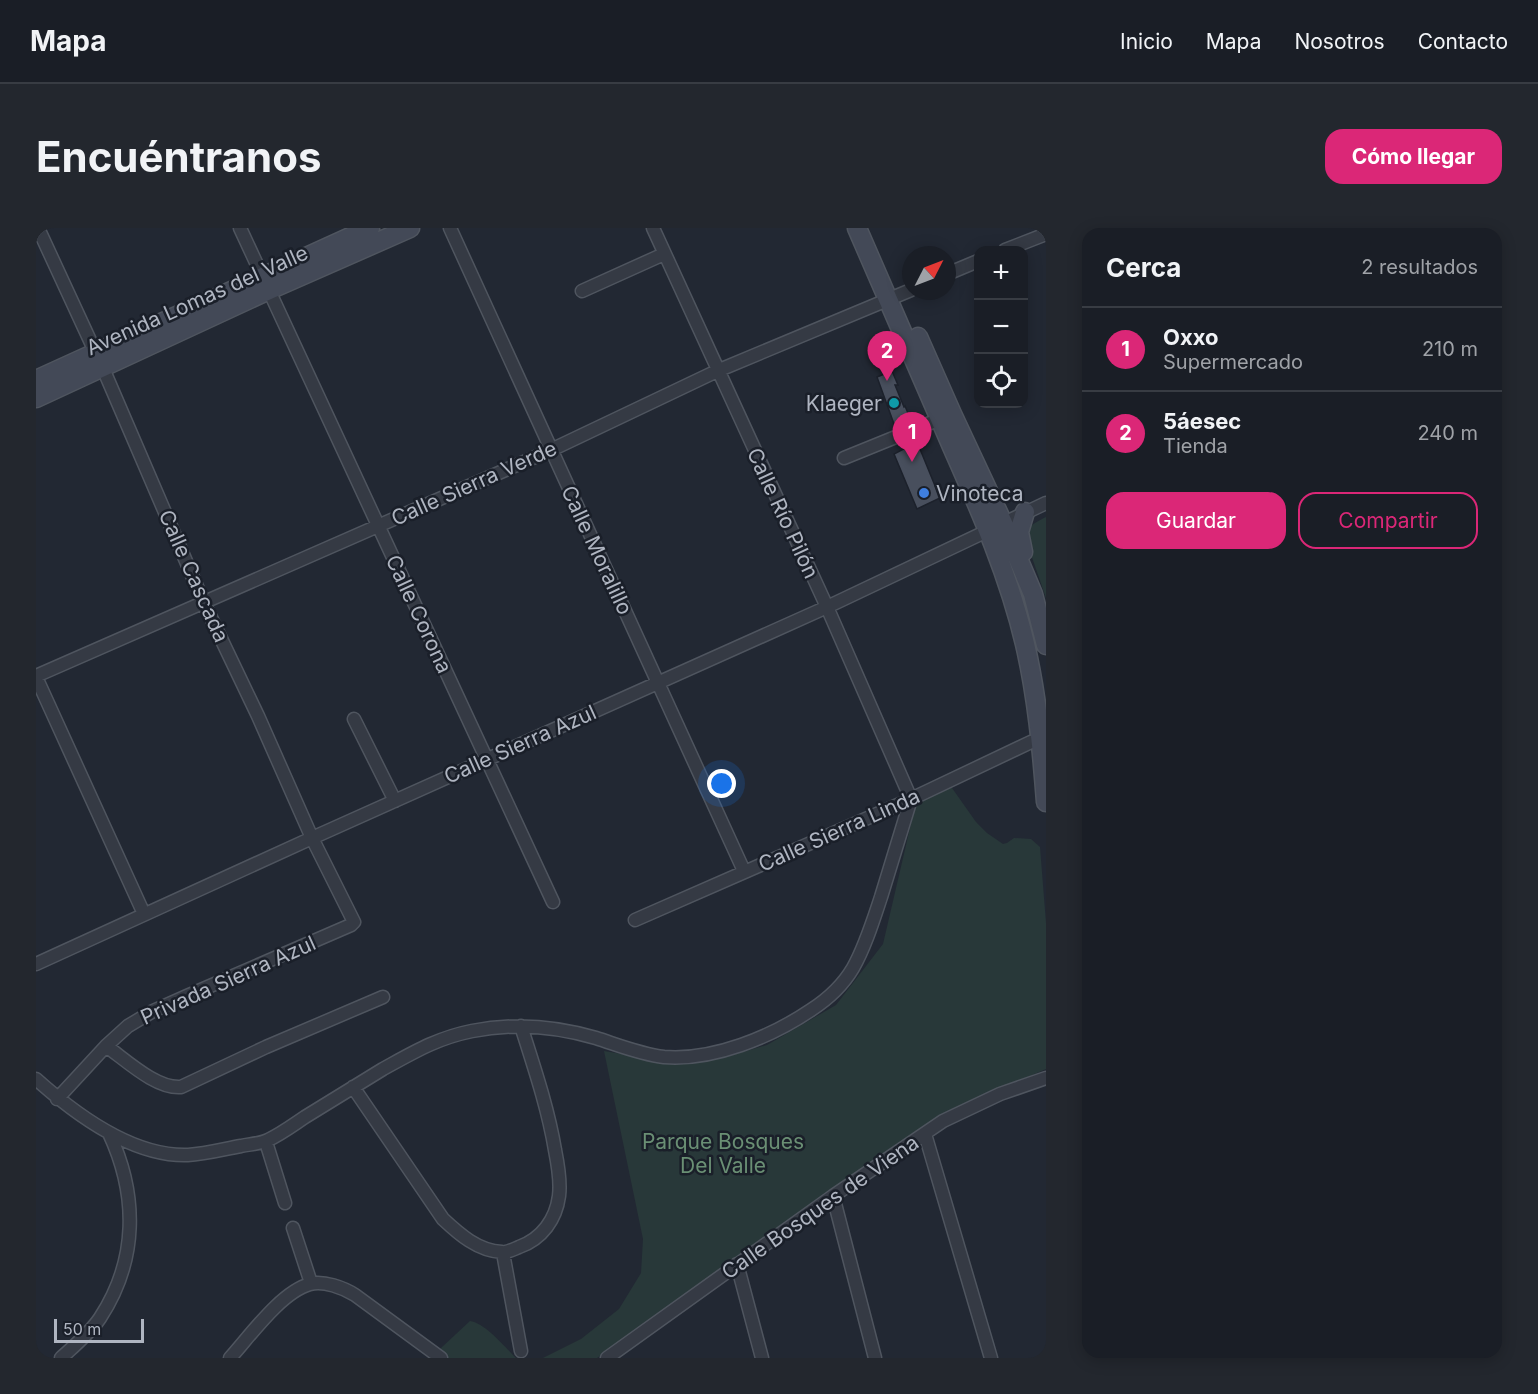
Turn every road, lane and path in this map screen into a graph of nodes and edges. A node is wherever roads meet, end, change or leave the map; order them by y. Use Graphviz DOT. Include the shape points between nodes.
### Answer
graph roads {
  1 [pos="38,228"];
  2 [pos="240,228"];
  3 [pos="370,228"];
  4 [pos="410,228"];
  5 [pos="450,228"];
  6 [pos="652,228"];
  7 [pos="857,228"];
  8 [pos="868,228"];
  9 [pos="1046,234"];
  10 [pos="1015,246"];
  11 [pos="664,254"];
  12 [pos="974,263"];
  13 [pos="956,270"];
  14 [pos="266,284"];
  15 [pos="582,291"];
  16 [pos="899,295"];
  17 [pos="99,360"];
  18 [pos="717,371"];
  19 [pos="36,380"];
  20 [pos="36,398"];
  21 [pos="946,417"];
  22 [pos="551,450"];
  23 [pos="844,458"];
  24 [pos="1046,503"];
  25 [pos="1025,512"];
  26 [pos="378,526"];
  27 [pos="996,526"];
  28 [pos="1033,594"];
  29 [pos="204,603"];
  30 [pos="827,607"];
  31 [pos="1046,645"];
  32 [pos="36,676"];
  33 [pos="658,683"];
  34 [pos="354,719"];
  35 [pos="1041,739"];
  36 [pos="487,759"];
  37 [pos="911,799"];
  38 [pos="395,801"];
  39 [pos="1046,802"];
  40 [pos="312,838"];
  41 [pos="744,871"];
  42 [pos="553,902"];
  43 [pos="144,914"];
  44 [pos="635,920"];
  45 [pos="354,922"];
  46 [pos="36,964"];
  47 [pos="383,997"];
  48 [pos="521,1026"];
  49 [pos="106,1046"];
  50 [pos="1046,1078"];
  51 [pos="36,1079"];
  52 [pos="353,1087"];
  53 [pos="57,1099"];
  54 [pos="109,1133"];
  55 [pos="925,1134"];
  56 [pos="266,1142"];
  57 [pos="833,1196"];
  58 [pos="285,1203"];
  59 [pos="293,1228"];
  60 [pos="503,1253"];
  61 [pos="737,1264"];
  62 [pos="311,1283"];
  63 [pos="521,1351"];
  64 [pos="622,1353"];
  65 [pos="61,1358"];
  66 [pos="230,1358"];
  67 [pos="441,1358"];
  68 [pos="608,1358"];
  69 [pos="762,1358"];
  70 [pos="875,1358"];
  71 [pos="991,1358"];
  1 -- 17 [label="street, Calle Cascada"];
  2 -- 14 [label="street, Calle Corona"];
  3 -- 14 [label="main road, Avenida Lomas del Valle"];
  4 -- 14 [label="main road, Avenida Lomas del Valle"];
  5 -- 22 [label="street, Calle Moralillo"];
  6 -- 11 [label="street, Calle Río Pilón"];
  7 -- 16 [label="main road"];
  8 -- 16 [label="main road"];
  9 -- 10 [label="street"];
  11 -- 15 [label="street"];
  11 -- 18 [label="street, Calle Río Pilón"];
  12 -- 13 [label="street"];
  14 -- 17 [label="main road, Avenida Lomas del Valle"];
  14 -- 26 [label="street, Calle Corona"];
  16 -- 18 [label="street, Calle Sierra Verde"];
  16 -- 21 [label="main road"];
  17 -- 19 [label="main road, Avenida Lomas del Valle"];
  17 -- 20 [label="main road, Avenida Lomas del Valle"];
  17 -- 29 [label="street, Calle Cascada"];
  18 -- 22 [label="street, Calle Sierra Verde"];
  18 -- 30 [label="street, Calle Río Pilón"];
  21 -- 23 [label="street"];
  21 -- 27 [label="main road"];
  22 -- 26 [label="street, Calle Sierra Verde"];
  22 -- 33 [label="street, Calle Moralillo"];
  24 -- 25 [label="street, Calle Sierra Azul"];
  25 -- 27 [label="street, Calle Sierra Azul"];
  25 -- 28 [label="main road" via="1019,531"];
  26 -- 29 [label="street, Calle Sierra Verde"];
  26 -- 36 [label="street, Calle Corona"];
  27 -- 28 [label="main road"];
  27 -- 30 [label="street, Calle Sierra Azul"];
  27 -- 35 [label="main road" via="1025,644"];
  28 -- 31 [label="main road"];
  29 -- 32 [label="street, Calle Sierra Verde"];
  29 -- 40 [label="street, Calle Cascada"];
  30 -- 33 [label="street, Calle Sierra Azul"];
  30 -- 37 [label="street, Calle Río Pilón"];
  32 -- 43 [label="street"];
  33 -- 36 [label="street, Calle Sierra Azul"];
  33 -- 41 [label="street, Calle Moralillo"];
  34 -- 38 [label="street"];
  35 -- 37 [label="street, Calle Sierra Linda"];
  35 -- 39 [label="main road"];
  36 -- 38 [label="street, Calle Sierra Azul"];
  36 -- 42 [label="street, Calle Corona"];
  37 -- 41 [label="street, Calle Sierra Linda"];
  37 -- 48 [label="street" via="874,917 853,968 831,995 805,1014 741,1045 686,1058 637,1052 573,1032"];
  38 -- 40 [label="street, Calle Sierra Azul"];
  40 -- 43 [label="street, Calle Sierra Azul"];
  40 -- 45 [label="street, Calle Cascada"];
  41 -- 44 [label="street, Calle Sierra Linda"];
  43 -- 46 [label="street, Calle Sierra Azul"];
  45 -- 49 [label="street, Privada Sierra Azul" via="153,1011"];
  47 -- 49 [label="street" via="182,1087 155,1081"];
  48 -- 52 [label="street" via="446,1037"];
  48 -- 60 [label="street" via="550,1124 560,1194 547,1228 525,1245"];
  49 -- 53 [label="street, Privada Sierra Azul"];
  50 -- 55 [label="street, Calle Bosques de Viena" via="1000,1094"];
  51 -- 53 [label="street"];
  52 -- 56 [label="street"];
  52 -- 60 [label="street" via="443,1219 460,1235"];
  53 -- 54 [label="street"];
  54 -- 56 [label="street" via="175,1155"];
  54 -- 65 [label="street" via="128,1196 125,1264 117,1289 99,1320"];
  55 -- 57 [label="street, Calle Bosques de Viena"];
  55 -- 71 [label="street"];
  56 -- 58 [label="street"];
  57 -- 61 [label="street, Calle Bosques de Viena"];
  57 -- 70 [label="street"];
  59 -- 62 [label="street"];
  60 -- 63 [label="street"];
  61 -- 64 [label="street, Calle Bosques de Viena"];
  61 -- 69 [label="street"];
  62 -- 66 [label="street" via="279,1303"];
  62 -- 67 [label="street" via="346,1289"];
  64 -- 68 [label="street, Calle Bosques de Viena"];
}
